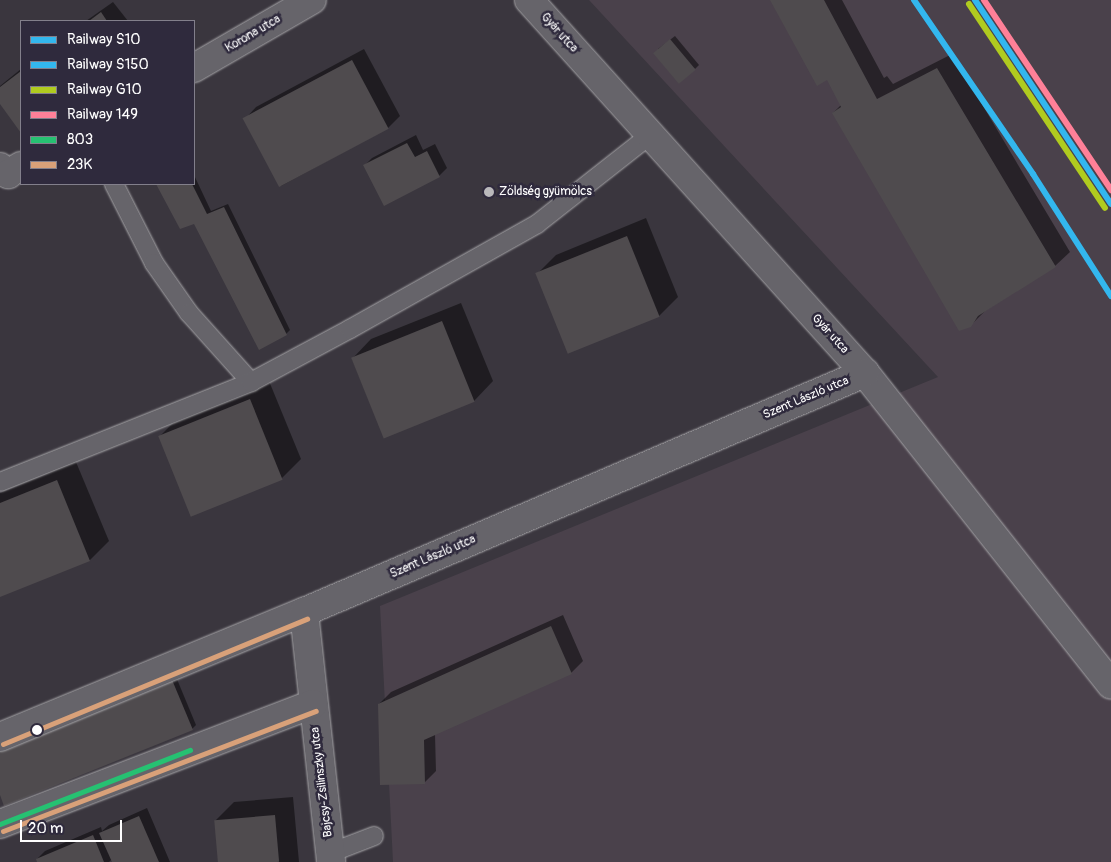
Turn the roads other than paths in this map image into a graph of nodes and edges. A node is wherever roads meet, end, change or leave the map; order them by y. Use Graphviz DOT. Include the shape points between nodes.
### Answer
graph roads {
  1 [pos="312,0"];
  2 [pos="529,0"];
  3 [pos="195,67"];
  4 [pos="650,134"];
  5 [pos="115,185"];
  6 [pos="865,373"];
  7 [pos="251,382"];
  8 [pos="0,482"];
  9 [pos="304,612"];
  10 [pos="1111,684"];
  11 [pos="313,704"];
  12 [pos="0,737"];
  13 [pos="0,824"];
  14 [pos="374,836"];
  15 [pos="331,858"];
  1 -- 3 [label="street, Korona utca"];
  2 -- 4 [label="street, Gyár utca"];
  4 -- 6 [label="street, Gyár utca"];
  4 -- 7 [label="lane" via="537,224"];
  5 -- 7 [label="lane" via="164,277 189,313"];
  6 -- 9 [label="street, Szent László utca"];
  6 -- 10 [label="street, Gyár utca"];
  7 -- 8 [label="lane"];
  9 -- 11 [label="street, Bajcsy-Zsilinszky utca"];
  9 -- 12 [label="street, Szent László utca"];
  11 -- 13 [label="street"];
  11 -- 15 [label="street, Bajcsy-Zsilinszky utca"];
  14 -- 15 [label="lane"];
}
